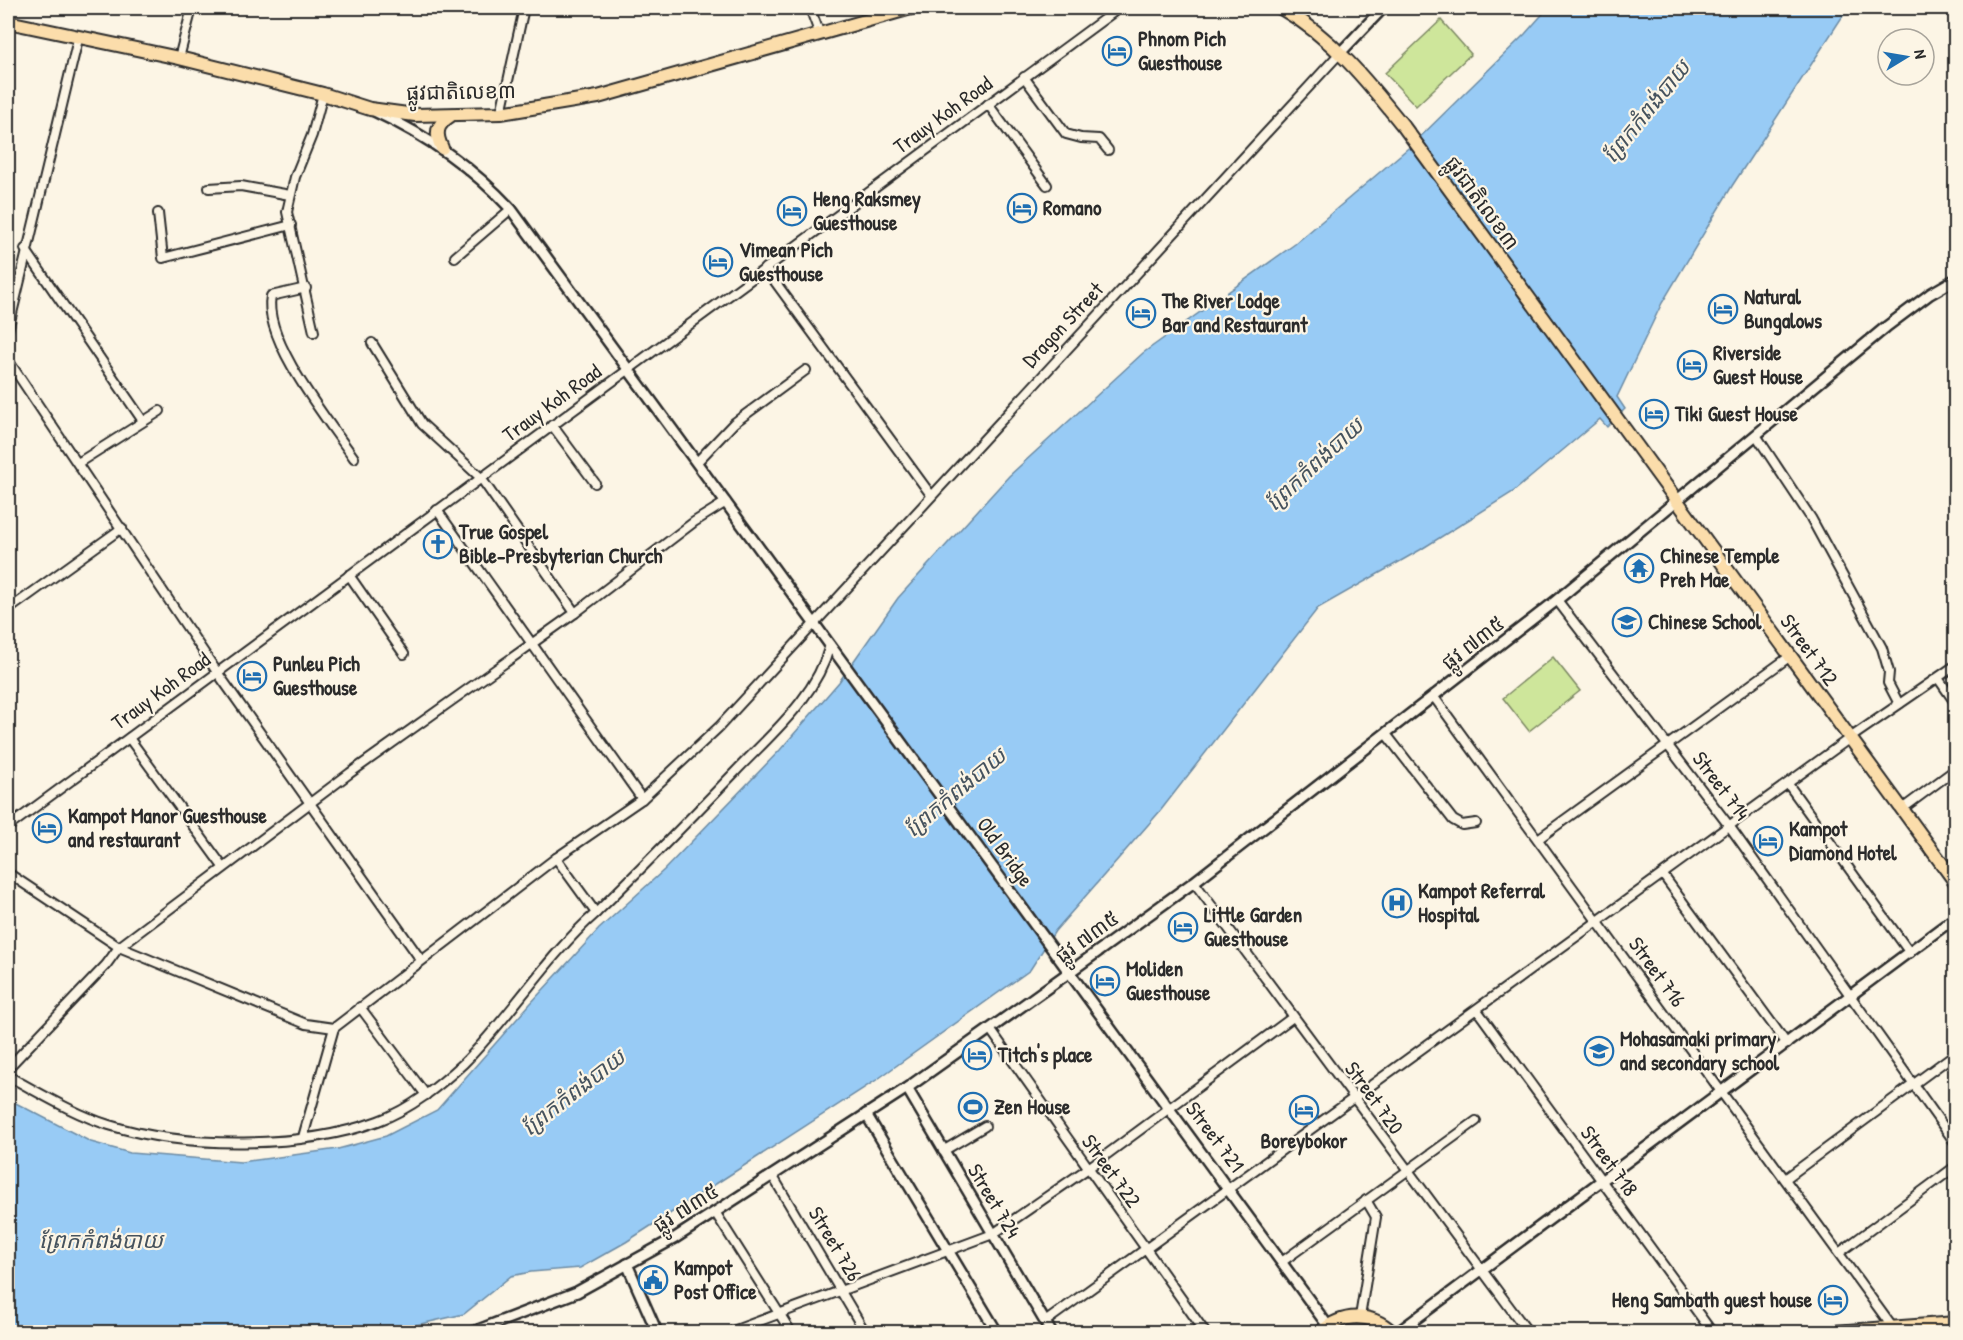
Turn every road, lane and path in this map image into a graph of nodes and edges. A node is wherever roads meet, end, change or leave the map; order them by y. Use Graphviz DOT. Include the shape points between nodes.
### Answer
graph roads {
  1 [pos="192,8"];
  2 [pos="524,8"];
  3 [pos="810,8"];
  4 [pos="911,8"];
  5 [pos="1118,8"];
  6 [pos="1281,8"];
  7 [pos="1383,8"];
  8 [pos="8,22"];
  9 [pos="819,32"];
  10 [pos="78,39"];
  11 [pos="1340,53"];
  12 [pos="179,58"];
  13 [pos="1024,77"];
  14 [pos="322,94"];
  15 [pos="988,104"];
  16 [pos="370,109"];
  17 [pos="501,113"];
  18 [pos="450,116"];
  19 [pos="442,148"];
  20 [pos="1108,150"];
  21 [pos="1047,185"];
  22 [pos="209,188"];
  23 [pos="290,195"];
  24 [pos="511,209"];
  25 [pos="158,213"];
  26 [pos="291,225"];
  27 [pos="25,249"];
  28 [pos="455,257"];
  29 [pos="765,268"];
  30 [pos="1956,279"];
  31 [pos="306,288"];
  32 [pos="8,330"];
  33 [pos="314,332"];
  34 [pos="372,343"];
  35 [pos="8,360"];
  36 [pos="629,368"];
  37 [pos="806,370"];
  38 [pos="160,411"];
  39 [pos="143,421"];
  40 [pos="552,425"];
  41 [pos="1756,435"];
  42 [pos="1631,441"];
  43 [pos="354,458"];
  44 [pos="697,462"];
  45 [pos="78,463"];
  46 [pos="481,478"];
  47 [pos="595,483"];
  48 [pos="931,495"];
  49 [pos="1676,500"];
  50 [pos="726,502"];
  51 [pos="437,510"];
  52 [pos="122,528"];
  53 [pos="349,575"];
  54 [pos="1557,600"];
  55 [pos="8,610"];
  56 [pos="575,614"];
  57 [pos="814,623"];
  58 [pos="531,645"];
  59 [pos="832,648"];
  60 [pos="404,654"];
  61 [pos="1789,657"];
  62 [pos="1956,665"];
  63 [pos="217,672"];
  64 [pos="1938,678"];
  65 [pos="1434,697"];
  66 [pos="1899,704"];
  67 [pos="1956,704"];
  68 [pos="1386,734"];
  69 [pos="129,738"];
  70 [pos="1850,738"];
  71 [pos="1668,746"];
  72 [pos="1956,769"];
  73 [pos="1788,784"];
  74 [pos="642,799"];
  75 [pos="310,803"];
  76 [pos="1902,809"];
  77 [pos="1476,824"];
  78 [pos="8,827"];
  79 [pos="1730,827"];
  80 [pos="1538,839"];
  81 [pos="556,858"];
  82 [pos="224,867"];
  83 [pos="8,873"];
  84 [pos="1663,875"];
  85 [pos="1194,882"];
  86 [pos="1956,883"];
  87 [pos="596,913"];
  88 [pos="1956,917"];
  89 [pos="1598,922"];
  90 [pos="119,947"];
  91 [pos="1910,953"];
  92 [pos="421,960"];
  93 [pos="1071,971"];
  94 [pos="1850,997"];
  95 [pos="360,1007"];
  96 [pos="1477,1010"];
  97 [pos="1293,1017"];
  98 [pos="334,1028"];
  99 [pos="990,1029"];
  100 [pos="1787,1044"];
  101 [pos="1956,1053"];
  102 [pos="8,1068"];
  103 [pos="8,1076"];
  104 [pos="1912,1085"];
  105 [pos="907,1088"];
  106 [pos="1722,1092"];
  107 [pos="426,1095"];
  108 [pos="1352,1098"];
  109 [pos="1170,1107"];
  110 [pos="866,1114"];
  111 [pos="1476,1121"];
  112 [pos="985,1126"];
  113 [pos="303,1137"];
  114 [pos="1956,1144"];
  115 [pos="943,1151"];
  116 [pos="1956,1166"];
  117 [pos="1087,1169"];
  118 [pos="1406,1172"];
  119 [pos="772,1175"];
  120 [pos="1785,1179"];
  121 [pos="1600,1180"];
  122 [pos="1230,1188"];
  123 [pos="1366,1200"];
  124 [pos="715,1212"];
  125 [pos="993,1234"];
  126 [pos="1146,1250"];
  127 [pos="949,1251"];
  128 [pos="1839,1253"];
  129 [pos="1283,1261"];
  130 [pos="627,1264"];
  131 [pos="1480,1269"];
  132 [pos="841,1290"];
  133 [pos="780,1313"];
  134 [pos="1360,1317"];
  135 [pos="1045,1322"];
  136 [pos="1956,1323"];
  137 [pos="1893,1328"];
  138 [pos="1325,1329"];
  139 [pos="473,1332"];
  140 [pos="657,1332"];
  141 [pos="730,1332"];
  142 [pos="791,1332"];
  143 [pos="865,1332"];
  144 [pos="997,1332"];
  145 [pos="1051,1332"];
  146 [pos="1205,1332"];
  147 [pos="1392,1332"];
  148 [pos="1398,1332"];
  149 [pos="1528,1332"];
  150 [pos="1712,1332"];
  151 [pos="1834,1332"];
  1 -- 12 [label="street"];
  2 -- 17 [label="street"];
  3 -- 9 [label="street"];
  4 -- 9 [label="main road, ផ្លូវជាតិលេខ៣"];
  5 -- 13 [label="street, Trauy Koh Road"];
  6 -- 11 [label="main road, ផ្លូវជាតិលេខ៣" via="1321,34"];
  7 -- 11 [label="street"];
  8 -- 10 [label="main road, ផ្លូវជាតិលេខ៣"];
  9 -- 17 [label="main road, ផ្លូវជាតិលេខ៣" via="598,97"];
  10 -- 12 [label="main road, ផ្លូវជាតិលេខ៣"];
  10 -- 27 [label="street"];
  11 -- 42 [label="main road, ផ្លូវជាតិលេខ៣" via="1404,127"];
  11 -- 48 [label="street, Dragon Street"];
  12 -- 14 [label="main road, ផ្លូវជាតិលេខ៣"];
  13 -- 15 [label="street, Trauy Koh Road"];
  13 -- 20 [label="street" via="1066,134 1099,138"];
  14 -- 16 [label="main road, ផ្លូវជាតិលេខ៣"];
  14 -- 23 [label="street"];
  15 -- 21 [label="street"];
  15 -- 29 [label="street, Trauy Koh Road"];
  16 -- 18 [label="main road, ផ្លូវជាតិលេខ៣"];
  16 -- 19 [label="street, Old Bridge"];
  17 -- 18 [label="main road, ផ្លូវជាតិលេខ៣"];
  18 -- 19 [label="main road" via="441,121 437,130"];
  19 -- 24 [label="street, Old Bridge" via="481,177"];
  22 -- 23 [label="street" via="241,186"];
  23 -- 26 [label="street" via="287,212"];
  24 -- 28 [label="street"];
  24 -- 36 [label="street, Old Bridge"];
  25 -- 26 [label="street" via="163,258"];
  26 -- 31 [label="street"];
  27 -- 32 [label="street"];
  27 -- 39 [label="street"];
  29 -- 36 [label="street, Trauy Koh Road"];
  29 -- 48 [label="street"];
  30 -- 41 [label="street, ផ្លូវ ៧៣៥" via="1915,305"];
  31 -- 33 [label="street"];
  31 -- 43 [label="street" via="271,296 273,321 296,373"];
  34 -- 46 [label="street" via="422,423"];
  35 -- 45 [label="street"];
  36 -- 40 [label="street, Trauy Koh Road"];
  36 -- 44 [label="street, Old Bridge"];
  37 -- 44 [label="street" via="734,423"];
  38 -- 39 [label="street"];
  39 -- 45 [label="street"];
  40 -- 46 [label="street, Trauy Koh Road"];
  40 -- 47 [label="street"];
  41 -- 49 [label="street, ផ្លូវ ៧៣៥"];
  41 -- 66 [label="street" via="1811,518 1882,648 1888,683"];
  42 -- 49 [label="main road, Street 712"];
  44 -- 50 [label="street, Old Bridge"];
  45 -- 52 [label="street"];
  46 -- 51 [label="street, Trauy Koh Road"];
  46 -- 56 [label="street"];
  48 -- 57 [label="street, Dragon Street"];
  49 -- 54 [label="street, ផ្លូវ ៧៣៥"];
  49 -- 61 [label="main road, Street 712"];
  50 -- 56 [label="street" via="678,533"];
  50 -- 57 [label="street, Old Bridge"];
  51 -- 53 [label="street, Trauy Koh Road"];
  51 -- 58 [label="street"];
  52 -- 55 [label="street"];
  52 -- 63 [label="street"];
  53 -- 60 [label="street"];
  53 -- 63 [label="street, Trauy Koh Road"];
  54 -- 65 [label="street, ផ្លូវ ៧៣៥"];
  54 -- 71 [label="street, Street 714"];
  56 -- 58 [label="street"];
  57 -- 59 [label="street, Old Bridge"];
  57 -- 74 [label="street, Dragon Street" via="718,727"];
  58 -- 74 [label="street"];
  58 -- 75 [label="street"];
  59 -- 87 [label="street" via="798,706"];
  59 -- 93 [label="street, Old Bridge"];
  61 -- 70 [label="main road, Street 712"];
  61 -- 71 [label="street"];
  62 -- 64 [label="street"];
  63 -- 69 [label="street, Trauy Koh Road"];
  63 -- 75 [label="street"];
  64 -- 66 [label="street"];
  64 -- 67 [label="street"];
  65 -- 68 [label="street, ផ្លូវ ៧៣៥"];
  65 -- 80 [label="street, Street 716"];
  66 -- 70 [label="street"];
  68 -- 77 [label="street" via="1453,820 1462,825"];
  68 -- 85 [label="street, ផ្លូវ ៧៣៥"];
  69 -- 78 [label="street, Trauy Koh Road"];
  69 -- 82 [label="street"];
  70 -- 73 [label="street"];
  70 -- 76 [label="main road, Street 712"];
  71 -- 79 [label="street, Street 714"];
  71 -- 80 [label="street"];
  72 -- 76 [label="street"];
  73 -- 79 [label="street"];
  73 -- 91 [label="street"];
  74 -- 81 [label="street, Dragon Street"];
  75 -- 82 [label="street"];
  75 -- 92 [label="street"];
  76 -- 86 [label="main road, Street 712"];
  79 -- 84 [label="street"];
  79 -- 94 [label="street, Street 714"];
  80 -- 89 [label="street, Street 716"];
  81 -- 87 [label="street"];
  81 -- 92 [label="street, Dragon Street"];
  82 -- 90 [label="street"];
  83 -- 90 [label="street"];
  84 -- 89 [label="street"];
  84 -- 100 [label="street"];
  85 -- 93 [label="street, ផ្លូវ ៧៣៥"];
  85 -- 97 [label="street, Street 720"];
  87 -- 107 [label="street" via="464,1062"];
  88 -- 91 [label="street"];
  89 -- 96 [label="street"];
  89 -- 106 [label="street, Street 716"];
  90 -- 98 [label="street" via="306,1024"];
  90 -- 102 [label="street"];
  91 -- 94 [label="street"];
  92 -- 95 [label="street, Dragon Street"];
  93 -- 99 [label="street, ផ្លូវ ៧៣៥"];
  93 -- 109 [label="street, Street 721"];
  94 -- 100 [label="street"];
  94 -- 104 [label="street, Street 714"];
  95 -- 98 [label="street, Dragon Street"];
  95 -- 107 [label="street"];
  96 -- 108 [label="street"];
  96 -- 121 [label="street, Street 718"];
  97 -- 108 [label="street, Street 720"];
  97 -- 109 [label="street"];
  98 -- 113 [label="street"];
  99 -- 105 [label="street, ផ្លូវ ៧៣៥"];
  99 -- 117 [label="street, Street 722"];
  100 -- 106 [label="street"];
  101 -- 104 [label="street"];
  103 -- 113 [label="street" via="109,1125 173,1140 236,1144"];
  104 -- 114 [label="street, Street 714"];
  104 -- 120 [label="street"];
  105 -- 110 [label="street, ផ្លូវ ៧៣៥"];
  105 -- 115 [label="street, Street 724"];
  106 -- 120 [label="street, Street 716"];
  106 -- 121 [label="street"];
  107 -- 113 [label="street" via="378,1121"];
  108 -- 118 [label="street, Street 720"];
  108 -- 122 [label="street"];
  109 -- 117 [label="street"];
  109 -- 122 [label="street, Street 721"];
  110 -- 119 [label="street, ផ្លូវ ៧៣៥"];
  110 -- 127 [label="street"];
  111 -- 118 [label="street"];
  112 -- 115 [label="street"];
  115 -- 125 [label="street, Street 724"];
  116 -- 128 [label="street"];
  117 -- 125 [label="street"];
  117 -- 126 [label="street, Street 722"];
  118 -- 123 [label="street"];
  118 -- 131 [label="street, Street 720"];
  119 -- 124 [label="street, ផ្លូវ ៧៣៥"];
  119 -- 132 [label="street, Street 726"];
  120 -- 128 [label="street, Street 716"];
  121 -- 131 [label="street"];
  121 -- 150 [label="street, Street 718"];
  122 -- 126 [label="street"];
  122 -- 129 [label="street, Street 721"];
  123 -- 129 [label="street"];
  123 -- 134 [label="street" via="1376,1217"];
  124 -- 130 [label="street, ផ្លូវ ៧៣៥"];
  124 -- 133 [label="street"];
  125 -- 127 [label="street"];
  125 -- 135 [label="street, Street 724"];
  126 -- 135 [label="street"];
  126 -- 146 [label="street, Street 722"];
  127 -- 132 [label="street"];
  127 -- 144 [label="street"];
  128 -- 137 [label="street, Street 716"];
  129 -- 138 [label="street, Street 721"];
  130 -- 139 [label="street, ផ្លូវ ៧៣៥" via="570,1295"];
  130 -- 140 [label="street"];
  131 -- 148 [label="street"];
  131 -- 149 [label="street, Street 720"];
  132 -- 133 [label="street"];
  132 -- 143 [label="street, Street 726"];
  133 -- 141 [label="street"];
  133 -- 142 [label="street"];
  134 -- 138 [label="main road" via="1345,1318"];
  134 -- 147 [label="main road"];
  135 -- 145 [label="street, Street 724"];
  136 -- 137 [label="main road"];
  137 -- 151 [label="main road"];
}
